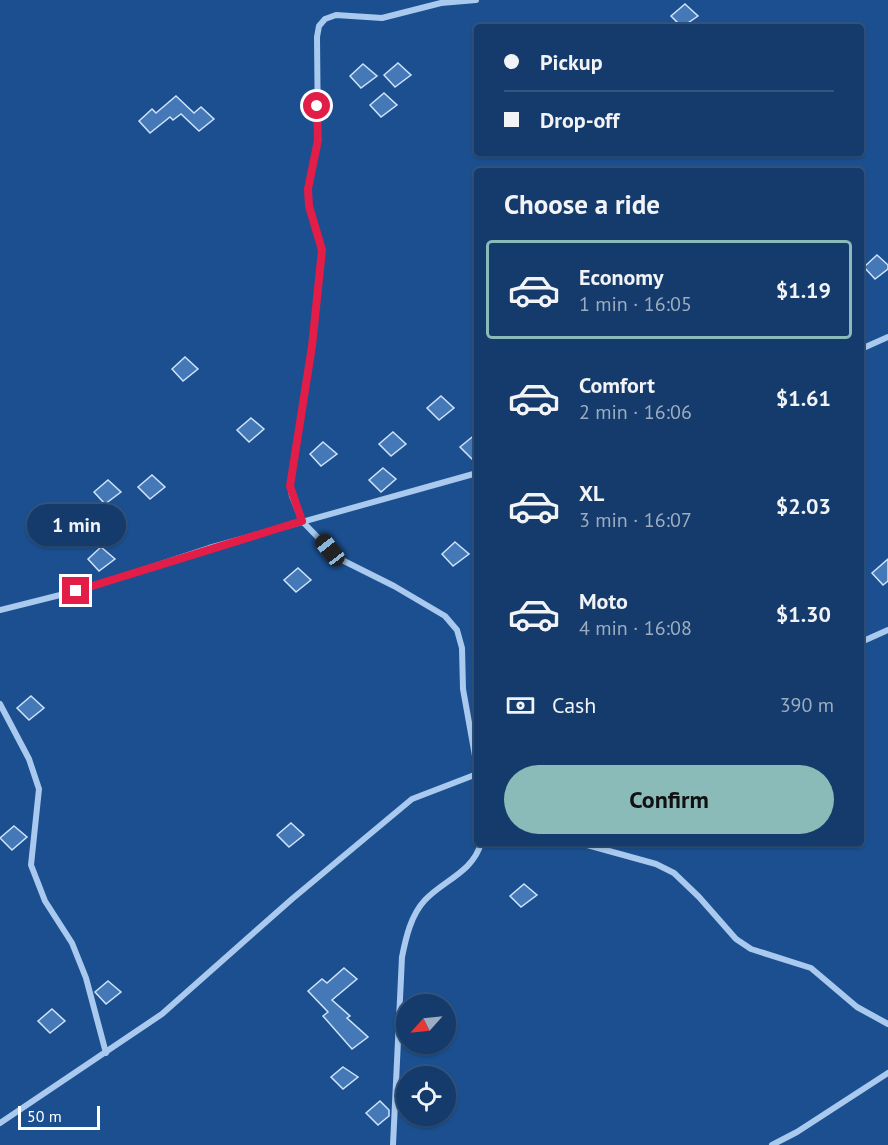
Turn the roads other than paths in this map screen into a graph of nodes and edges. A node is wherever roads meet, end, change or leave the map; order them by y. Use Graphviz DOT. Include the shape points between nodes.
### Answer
graph roads {
  1 [pos="476,0"];
  2 [pos="888,337"];
  3 [pos="864,348"];
  4 [pos="474,474"];
  5 [pos="302,521"];
  6 [pos="0,610"];
  7 [pos="888,630"];
  8 [pos="864,641"];
  9 [pos="0,704"];
  10 [pos="474,750"];
  11 [pos="474,775"];
  12 [pos="480,846"];
  13 [pos="591,846"];
  14 [pos="888,1024"];
  15 [pos="106,1053"];
  16 [pos="888,1073"];
  17 [pos="0,1123"];
  18 [pos="393,1145"];
  19 [pos="772,1145"];
  1 -- 5 [label="street" via="441,3 382,18 336,15 319,26 318,140 308,189 322,250 290,486"];
  2 -- 3 [label="street"];
  4 -- 5 [label="street"];
  5 -- 6 [label="street" via="88,588"];
  5 -- 10 [label="street" via="344,561 445,616 456,630 462,648 463,689"];
  7 -- 8 [label="street"];
  9 -- 15 [label="street" via="29,759 39,789 31,865 45,901 72,943 86,978"];
  11 -- 15 [label="street" via="412,799 162,1014"];
  12 -- 18 [label="street" via="470,865 424,901 408,928 402,957"];
  13 -- 14 [label="street" via="656,864 674,873 736,939 751,949 811,968 857,1007"];
  15 -- 17 [label="street"];
  16 -- 19 [label="street"];
}
